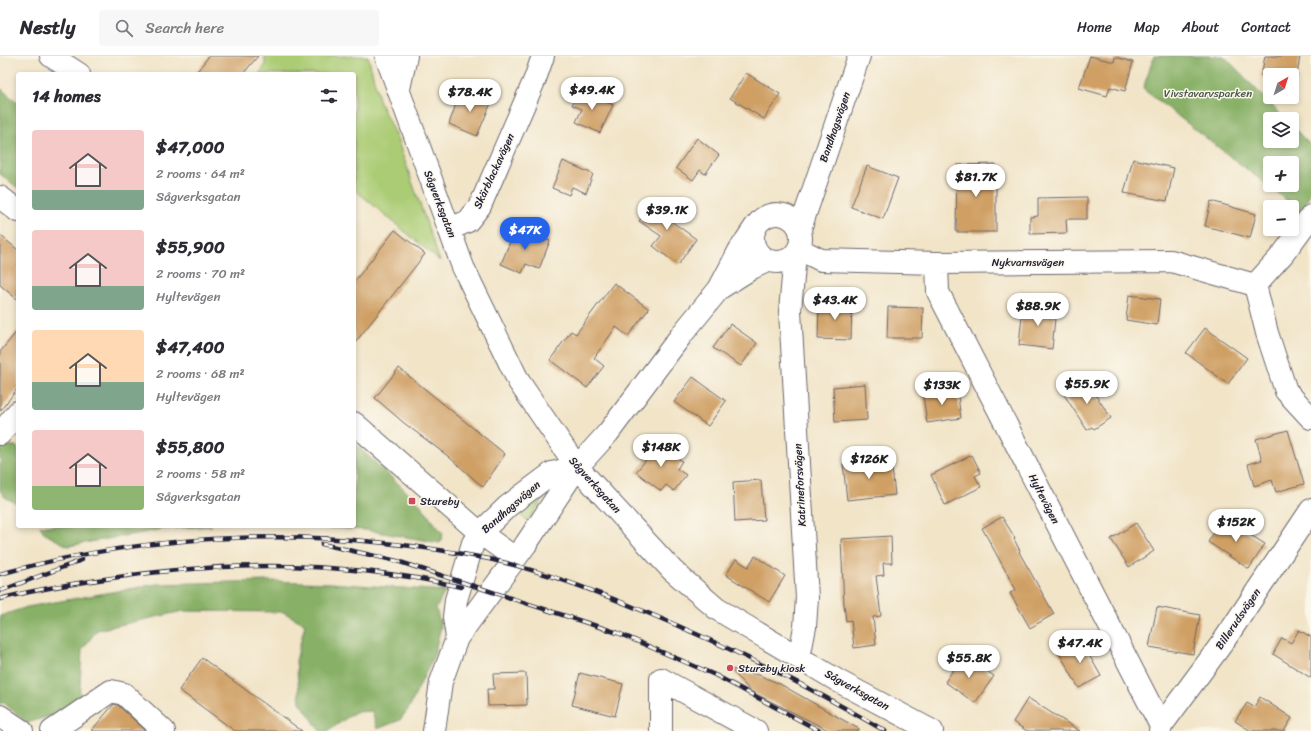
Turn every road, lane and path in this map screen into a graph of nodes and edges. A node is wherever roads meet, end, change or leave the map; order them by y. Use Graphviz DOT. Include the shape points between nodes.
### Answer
graph roads {
  1 [pos="51,56"];
  2 [pos="78,56"];
  3 [pos="386,56"];
  4 [pos="406,56"];
  5 [pos="544,56"];
  6 [pos="859,56"];
  7 [pos="76,72"];
  8 [pos="79,72"];
  9 [pos="399,89"];
  10 [pos="0,197"];
  11 [pos="810,197"];
  12 [pos="16,209"];
  13 [pos="777,214"];
  14 [pos="1311,216"];
  15 [pos="755,227"];
  16 [pos="450,229"];
  17 [pos="798,244"];
  18 [pos="770,262"];
  19 [pos="937,263"];
  20 [pos="1256,284"];
  21 [pos="719,289"];
  22 [pos="790,311"];
  23 [pos="16,414"];
  24 [pos="1311,418"];
  25 [pos="356,425"];
  26 [pos="0,434"];
  27 [pos="577,467"];
  28 [pos="1311,510"];
  29 [pos="480,533"];
  30 [pos="515,558"];
  31 [pos="457,638"];
  32 [pos="799,658"];
  33 [pos="0,716"];
  34 [pos="1160,729"];
  35 [pos="22,731"];
  36 [pos="52,731"];
  37 [pos="164,731"];
  38 [pos="434,731"];
  39 [pos="662,731"];
  40 [pos="756,731"];
  41 [pos="932,731"];
  1 -- 7 [label="street"];
  2 -- 8 [label="street"];
  3 -- 9 [label="street, Sågverksgatan"];
  4 -- 9 [label="street"];
  5 -- 16 [label="street, Skärblackavägen" via="480,206 468,221"];
  6 -- 11 [label="street, Bandhagsvägen"];
  9 -- 16 [label="street, Sågverksgatan" via="442,214"];
  10 -- 12 [label="street"];
  11 -- 13 [label="street, Bandhagsvägen"];
  11 -- 17 [label="street, Bandhagsvägen"];
  13 -- 15 [label="street, Bandhagsvägen" via="770,215"];
  13 -- 17 [label="street" via="790,217"];
  14 -- 20 [label="street" via="1283,254"];
  15 -- 18 [label="street" via="752,236 755,250"];
  15 -- 21 [label="street, Bandhagsvägen" via="739,250"];
  16 -- 27 [label="street, Sågverksgatan" via="463,267 519,382"];
  17 -- 18 [label="street, Bandhagsvägen" via="781,263"];
  17 -- 19 [label="street, Nykvarnsvägen" via="821,260"];
  17 -- 22 [label="street, Katrineforsvägen"];
  18 -- 21 [label="street, Bandhagsvägen" via="752,268"];
  18 -- 22 [label="street, Katrineforsvägen"];
  19 -- 20 [label="street, Nykvarnsvägen" via="1171,261"];
  19 -- 34 [label="street, Hyltevägen" via="938,292"];
  20 -- 24 [label="street" via="1267,333 1286,392"];
  21 -- 27 [label="street, Bandhagsvägen" via="608,433"];
  22 -- 32 [label="street, Katrineforsvägen" via="807,598"];
  23 -- 26 [label="street"];
  25 -- 29 [label="street"];
  27 -- 29 [label="street, Bandhagsvägen" via="552,473 508,506"];
  27 -- 30 [label="street, Bandhagsvägen"];
  27 -- 32 [label="street, Sågverksgatan" via="672,570 718,609"];
  28 -- 34 [label="street, Billerudsvägen" via="1223,642"];
  29 -- 30 [label="street"];
  29 -- 31 [label="street, Bandhagsvägen" via="473,543 456,600 454,617"];
  30 -- 31 [label="street, Bandhagsvägen"];
  31 -- 38 [label="street, Bandhagsvägen" via="441,682"];
  32 -- 41 [label="street, Sågverksgatan"];
  33 -- 35 [label="street"];
  36 -- 37 [label="street" via="111,691 124,694"];
  39 -- 40 [label="street" via="661,679"];
}
